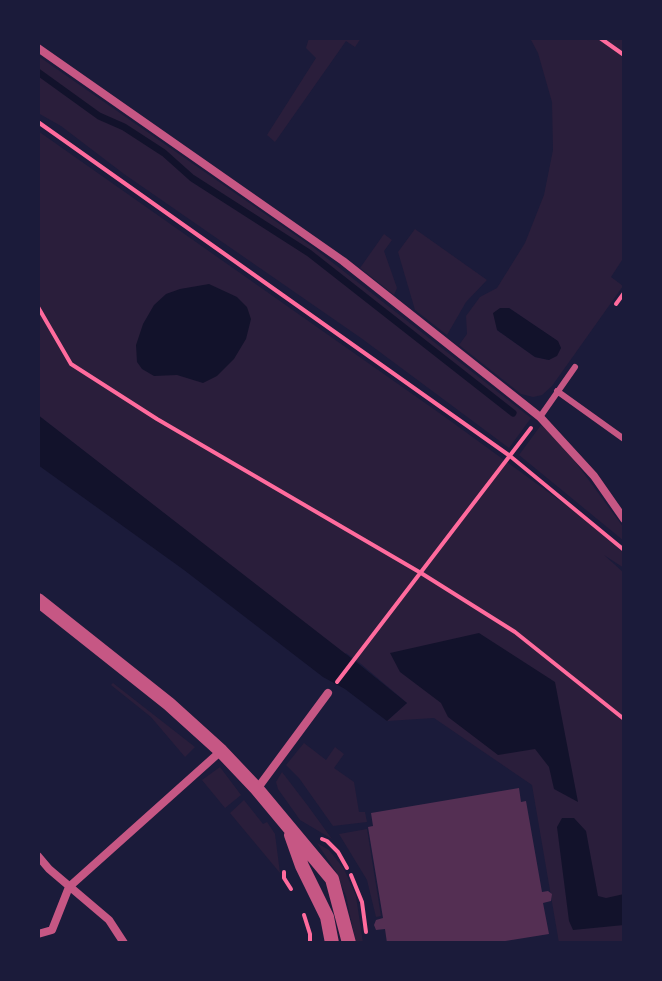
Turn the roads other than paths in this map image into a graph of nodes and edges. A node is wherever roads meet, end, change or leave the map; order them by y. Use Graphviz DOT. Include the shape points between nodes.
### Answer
graph roads {
  1 [pos="38,48"];
  2 [pos="575,367"];
  3 [pos="557,391"];
  4 [pos="540,417"];
  5 [pos="624,439"];
  6 [pos="624,519"];
  7 [pos="38,600"];
  8 [pos="328,693"];
  9 [pos="221,751"];
  10 [pos="257,789"];
  11 [pos="288,827"];
  12 [pos="38,856"];
  13 [pos="69,887"];
  14 [pos="38,934"];
  15 [pos="124,943"];
  16 [pos="332,943"];
  17 [pos="349,943"];
  1 -- 4 [label="street" via="343,261"];
  2 -- 3 [label="lane"];
  3 -- 4 [label="lane"];
  3 -- 5 [label="lane"];
  4 -- 6 [label="street" via="594,476"];
  7 -- 9 [label="street"];
  8 -- 10 [label="street"];
  9 -- 10 [label="street"];
  9 -- 13 [label="street"];
  10 -- 11 [label="street"];
  11 -- 16 [label="street" via="327,917"];
  11 -- 17 [label="street" via="332,879"];
  12 -- 13 [label="street"];
  13 -- 14 [label="street" via="52,930"];
  13 -- 15 [label="street" via="109,920"];
}
